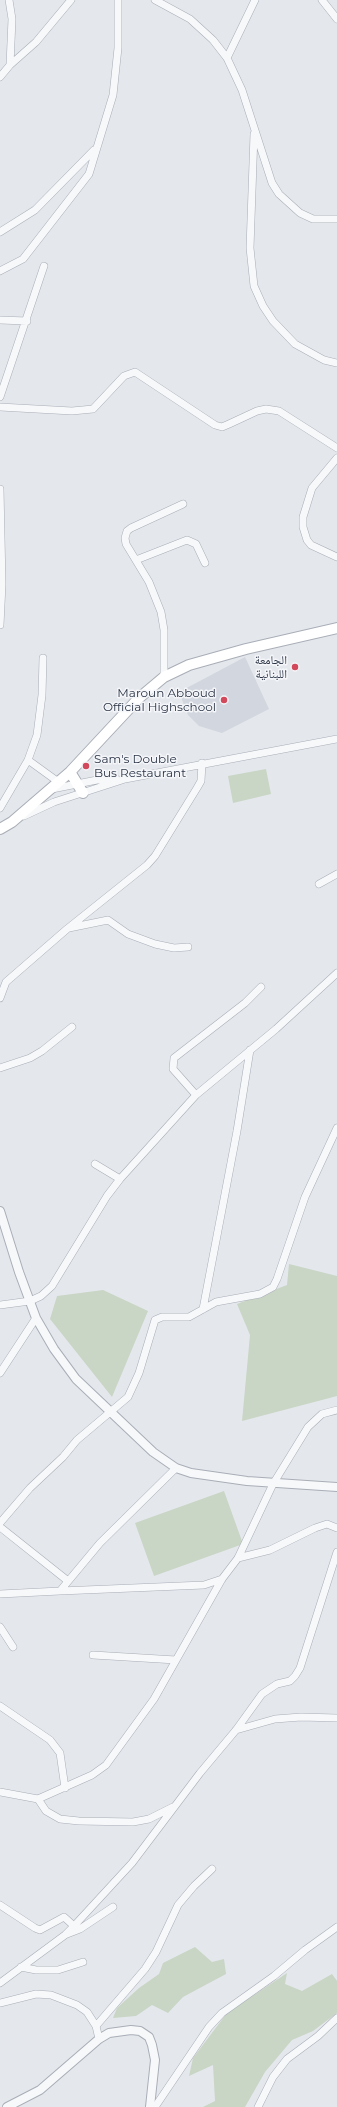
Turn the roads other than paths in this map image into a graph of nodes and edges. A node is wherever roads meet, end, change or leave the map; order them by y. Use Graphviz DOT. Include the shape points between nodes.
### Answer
graph roads {
  1 [pos="9,0"];
  2 [pos="71,0"];
  3 [pos="118,0"];
  4 [pos="155,0"];
  5 [pos="255,0"];
  6 [pos="322,0"];
  7 [pos="337,19"];
  8 [pos="228,58"];
  9 [pos="10,66"];
  10 [pos="0,76"];
  11 [pos="254,130"];
  12 [pos="96,147"];
  13 [pos="337,219"];
  14 [pos="0,232"];
  15 [pos="44,266"];
  16 [pos="0,271"];
  17 [pos="0,320"];
  18 [pos="27,321"];
  19 [pos="337,363"];
  20 [pos="0,397"];
  21 [pos="0,407"];
  22 [pos="337,448"];
  23 [pos="337,458"];
  24 [pos="0,489"];
  25 [pos="184,504"];
  26 [pos="337,557"];
  27 [pos="136,560"];
  28 [pos="205,563"];
  29 [pos="0,625"];
  30 [pos="337,628"];
  31 [pos="43,658"];
  32 [pos="164,677"];
  33 [pos="337,739"];
  34 [pos="28,760"];
  35 [pos="202,763"];
  36 [pos="70,772"];
  37 [pos="125,779"];
  38 [pos="57,781"];
  39 [pos="78,783"];
  40 [pos="45,792"];
  41 [pos="83,793"];
  42 [pos="0,808"];
  43 [pos="12,822"];
  44 [pos="0,829"];
  45 [pos="337,874"];
  46 [pos="319,884"];
  47 [pos="66,929"];
  48 [pos="188,947"];
  49 [pos="337,973"];
  50 [pos="3,981"];
  51 [pos="261,987"];
  52 [pos="0,998"];
  53 [pos="72,1027"];
  54 [pos="250,1050"];
  55 [pos="0,1068"];
  56 [pos="196,1094"];
  57 [pos="337,1128"];
  58 [pos="95,1164"];
  59 [pos="120,1179"];
  60 [pos="0,1211"];
  61 [pos="30,1301"];
  62 [pos="0,1305"];
  63 [pos="203,1309"];
  64 [pos="36,1318"];
  65 [pos="0,1373"];
  66 [pos="110,1410"];
  67 [pos="337,1410"];
  68 [pos="176,1468"];
  69 [pos="273,1484"];
  70 [pos="337,1487"];
  71 [pos="0,1523"];
  72 [pos="0,1527"];
  73 [pos="337,1528"];
  74 [pos="337,1552"];
  75 [pos="238,1558"];
  76 [pos="222,1579"];
  77 [pos="68,1581"];
  78 [pos="60,1591"];
  79 [pos="0,1594"];
  80 [pos="0,1627"];
  81 [pos="13,1647"];
  82 [pos="93,1655"];
  83 [pos="176,1660"];
  84 [pos="0,1706"];
  85 [pos="337,1718"];
  86 [pos="236,1730"];
  87 [pos="65,1788"];
  88 [pos="0,1792"];
  89 [pos="38,1799"];
  90 [pos="175,1806"];
  91 [pos="212,1869"];
  92 [pos="0,1905"];
  93 [pos="113,1907"];
  94 [pos="74,1926"];
  95 [pos="337,1927"];
  96 [pos="65,1935"];
  97 [pos="83,1962"];
  98 [pos="21,1967"];
  99 [pos="0,1983"];
  100 [pos="0,2003"];
  101 [pos="337,2018"];
  102 [pos="96,2026"];
  103 [pos="99,2039"];
  104 [pos="7,2107"];
  105 [pos="150,2107"];
  106 [pos="155,2107"];
  107 [pos="258,2107"];
  1 -- 9 [label="street" via="12,19"];
  2 -- 9 [label="street" via="36,42"];
  3 -- 12 [label="street" via="118,48 113,95"];
  4 -- 8 [label="street" via="190,19"];
  5 -- 8 [label="street"];
  6 -- 7 [label="street"];
  8 -- 11 [label="street" via="242,90"];
  9 -- 10 [label="street"];
  11 -- 13 [label="street" via="272,183 279,194 300,213 313,219"];
  11 -- 19 [label="street" via="250,248 254,286 262,306 291,340 309,353"];
  12 -- 14 [label="street" via="35,210"];
  12 -- 16 [label="street" via="89,174 64,208 23,259"];
  15 -- 18 [label="street"];
  17 -- 18 [label="street"];
  18 -- 20 [label="street"];
  21 -- 22 [label="street" via="72,411 93,409 124,376 135,372 215,425 222,427 266,409 279,411"];
  23 -- 26 [label="street" via="312,488 303,528 311,545"];
  24 -- 29 [label="street"];
  25 -- 27 [label="street" via="127,531 126,544"];
  27 -- 28 [label="street" via="187,540 196,544"];
  27 -- 32 [label="street" via="149,582 161,612 164,630"];
  30 -- 32 [label="main road" via="189,665"];
  31 -- 34 [label="street" via="41,713 37,735"];
  32 -- 36 [label="main road" via="139,698"];
  33 -- 35 [label="street"];
  34 -- 38 [label="street"];
  34 -- 42 [label="street"];
  35 -- 37 [label="street"];
  35 -- 47 [label="street" via="201,781 155,856"];
  36 -- 38 [label="main road"];
  36 -- 39 [label="main road"];
  37 -- 39 [label="street"];
  37 -- 41 [label="street"];
  38 -- 40 [label="main road"];
  39 -- 40 [label="street"];
  39 -- 41 [label="main road"];
  40 -- 43 [label="main road"];
  41 -- 43 [label="street" via="54,802"];
  43 -- 44 [label="main road"];
  45 -- 46 [label="street"];
  47 -- 48 [label="street" via="108,920 128,934 155,944 174,948"];
  47 -- 50 [label="street"];
  49 -- 54 [label="street"];
  50 -- 52 [label="street"];
  51 -- 56 [label="street" via="245,1003 174,1058 173,1069"];
  53 -- 55 [label="street" via="30,1058"];
  54 -- 56 [label="street"];
  54 -- 63 [label="street"];
  56 -- 59 [label="street"];
  57 -- 63 [label="street" via="305,1197 273,1287 260,1294 216,1302"];
  58 -- 59 [label="street"];
  59 -- 61 [label="street" via="52,1286 41,1296"];
  60 -- 61 [label="street"];
  61 -- 62 [label="street"];
  61 -- 64 [label="street"];
  63 -- 66 [label="street" via="189,1317 155,1320 128,1397"];
  64 -- 65 [label="street"];
  64 -- 66 [label="street" via="76,1379"];
  66 -- 68 [label="street" via="153,1452"];
  66 -- 71 [label="street" via="30,1488"];
  67 -- 69 [label="street" via="327,1411 315,1418"];
  68 -- 69 [label="street" via="191,1473"];
  68 -- 77 [label="street" via="100,1543"];
  69 -- 70 [label="street"];
  69 -- 75 [label="street"];
  72 -- 77 [label="street"];
  73 -- 75 [label="street" via="326,1524 270,1550"];
  74 -- 86 [label="street" via="300,1668 290,1681 277,1684 262,1694"];
  75 -- 76 [label="street"];
  76 -- 78 [label="street" via="204,1585"];
  76 -- 83 [label="street"];
  77 -- 78 [label="street"];
  78 -- 79 [label="street"];
  80 -- 81 [label="street"];
  82 -- 83 [label="street"];
  83 -- 87 [label="street" via="154,1699 106,1765"];
  84 -- 87 [label="street" via="50,1740 60,1753"];
  85 -- 86 [label="street" via="275,1719"];
  86 -- 90 [label="street"];
  87 -- 89 [label="street"];
  88 -- 89 [label="street"];
  89 -- 90 [label="street" via="46,1811 60,1819 79,1821 133,1822 149,1819"];
  90 -- 94 [label="street" via="132,1863"];
  91 -- 102 [label="street" via="178,1905 145,1969"];
  92 -- 94 [label="street" via="40,1930 64,1917"];
  93 -- 96 [label="street" via="80,1929"];
  94 -- 96 [label="street"];
  95 -- 106 [label="street" via="222,2013"];
  96 -- 98 [label="street"];
  97 -- 98 [label="street" via="58,1970"];
  98 -- 99 [label="street"];
  100 -- 102 [label="street" via="36,1994 51,1995 77,2005 87,2012"];
  101 -- 107 [label="street" via="287,2059 273,2077"];
  102 -- 103 [label="street"];
  103 -- 104 [label="street" via="40,2090"];
  103 -- 105 [label="street" via="110,2033 131,2030 140,2031 149,2037 155,2060"];
}
